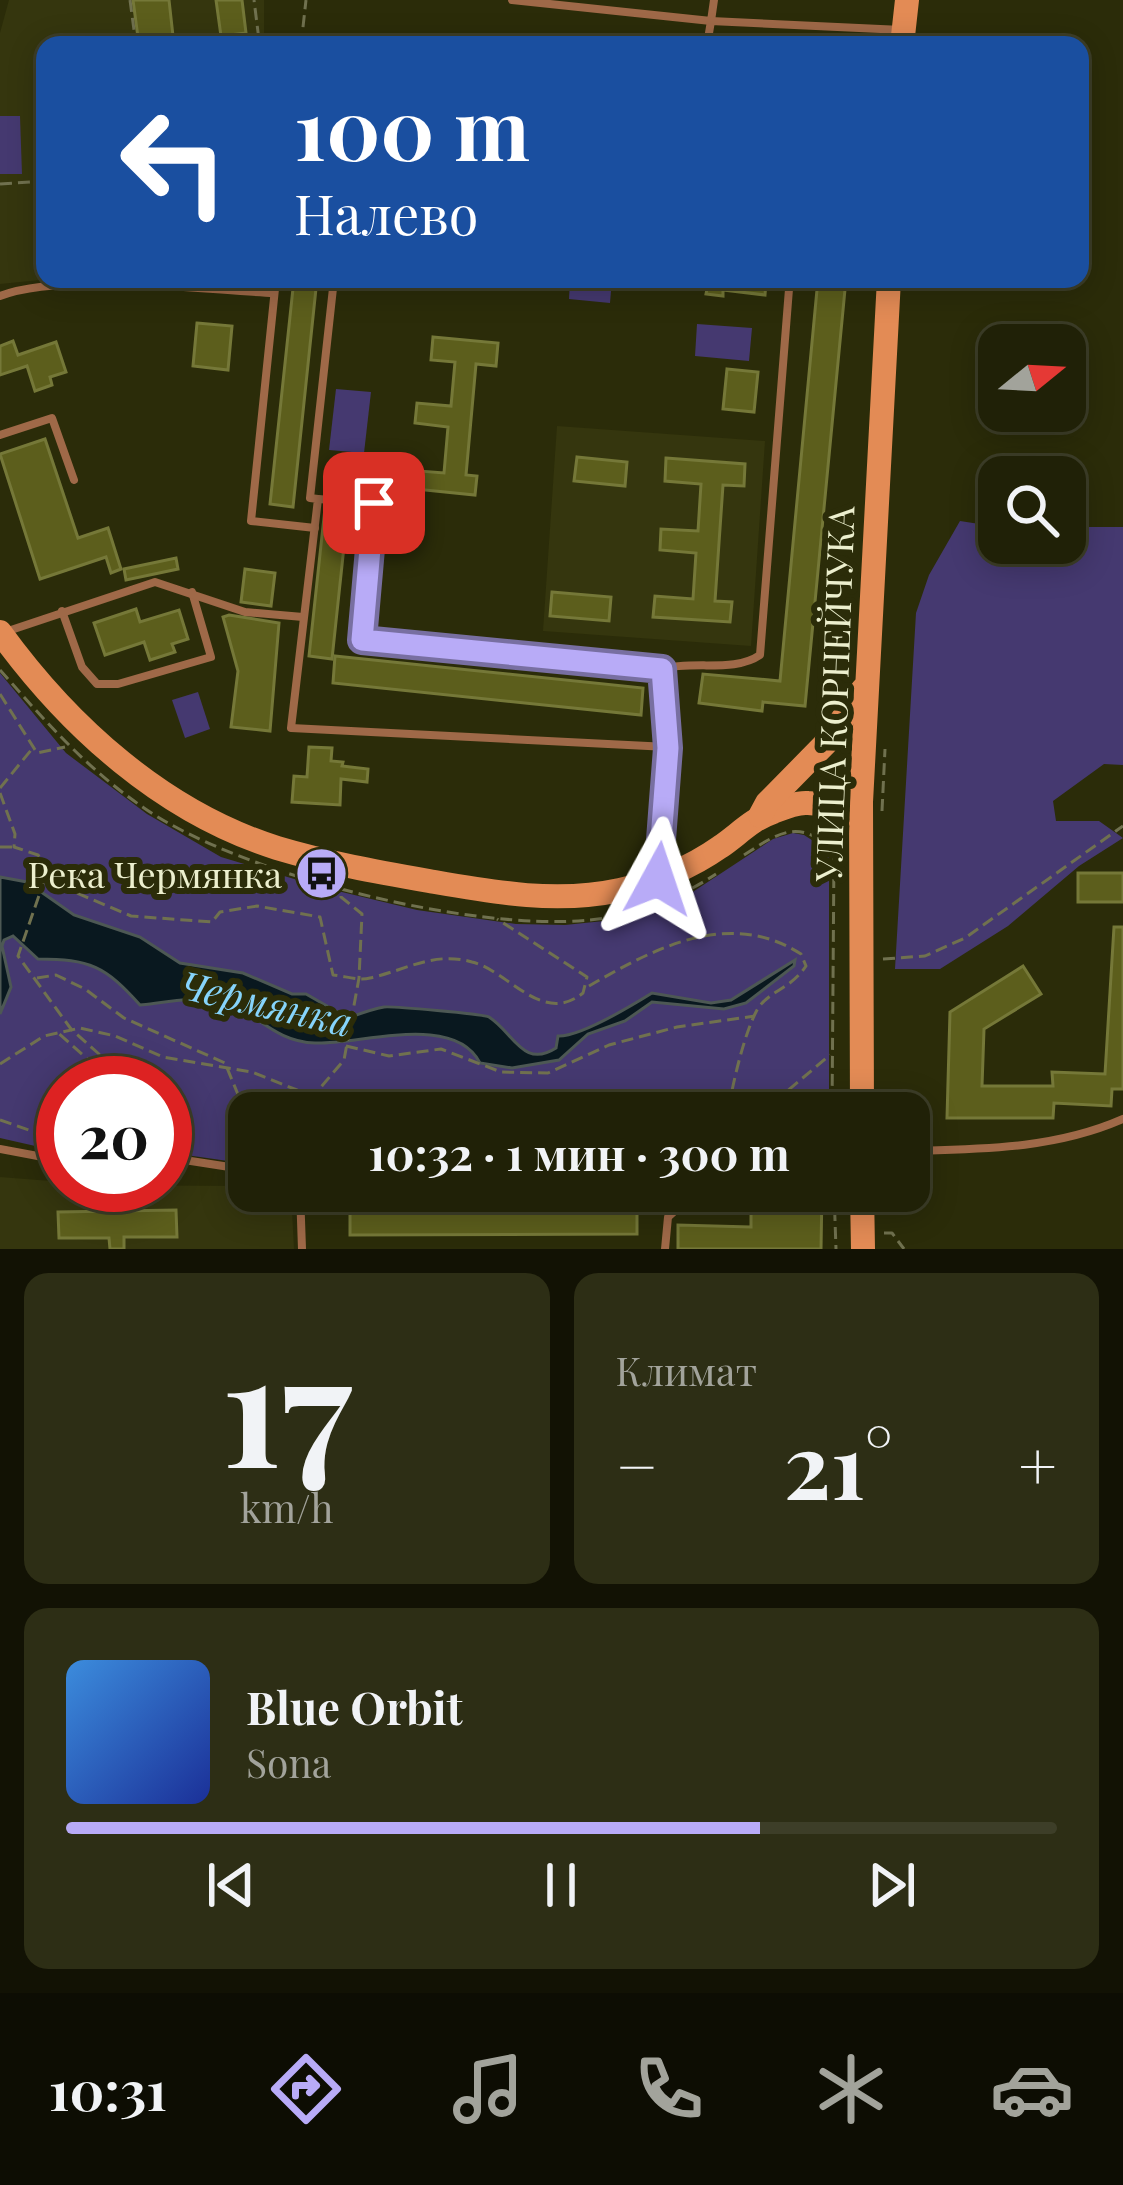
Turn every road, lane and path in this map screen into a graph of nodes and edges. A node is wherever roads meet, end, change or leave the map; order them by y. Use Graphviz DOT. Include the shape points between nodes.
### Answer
graph roads {
  1 [pos="130,0"];
  2 [pos="254,0"];
  3 [pos="306,0"];
  4 [pos="512,0"];
  5 [pos="714,0"];
  6 [pos="907,0"];
  7 [pos="711,21"];
  8 [pos="135,36"];
  9 [pos="258,36"];
  10 [pos="302,36"];
  11 [pos="708,36"];
  12 [pos="891,36"];
  13 [pos="903,36"];
  14 [pos="36,182"];
  15 [pos="0,184"];
  16 [pos="36,287"];
  17 [pos="157,288"];
  18 [pos="275,288"];
  19 [pos="333,288"];
  20 [pos="787,288"];
  21 [pos="888,288"];
  22 [pos="274,293"];
  23 [pos="0,296"];
  24 [pos="0,435"];
  25 [pos="74,481"];
  26 [pos="318,500"];
  27 [pos="315,528"];
  28 [pos="192,591"];
  29 [pos="62,611"];
  30 [pos="303,617"];
  31 [pos="1,633"];
  32 [pos="662,669"];
  33 [pos="865,686"];
  34 [pos="0,694"];
  35 [pos="885,742"];
  36 [pos="826,743"];
  37 [pos="67,747"];
  38 [pos="33,748"];
  39 [pos="668,748"];
  40 [pos="862,764"];
  41 [pos="0,790"];
  42 [pos="871,806"];
  43 [pos="789,807"];
  44 [pos="760,816"];
  45 [pos="1123,826"];
  46 [pos="0,847"];
  47 [pos="14,847"];
  48 [pos="860,853"];
  49 [pos="658,879"];
  50 [pos="44,881"];
  51 [pos="341,888"];
  52 [pos="492,916"];
  53 [pos="877,959"];
  54 [pos="37,978"];
  55 [pos="359,978"];
  56 [pos="587,986"];
  57 [pos="755,1016"];
  58 [pos="71,1029"];
  59 [pos="56,1032"];
  60 [pos="346,1046"];
  61 [pos="832,1054"];
  62 [pos="84,1056"];
  63 [pos="97,1056"];
  64 [pos="161,1056"];
  65 [pos="192,1063"];
  66 [pos="0,1064"];
  67 [pos="225,1069"];
  68 [pos="236,1092"];
  69 [pos="296,1092"];
  70 [pos="317,1092"];
  71 [pos="734,1092"];
  72 [pos="786,1092"];
  73 [pos="862,1092"];
  74 [pos="1123,1119"];
  75 [pos="0,1120"];
  76 [pos="36,1134"];
  77 [pos="0,1149"];
  78 [pos="930,1150"];
  79 [pos="36,1156"];
  80 [pos="192,1161"];
  81 [pos="228,1167"];
  82 [pos="301,1212"];
  83 [pos="674,1212"];
  84 [pos="835,1212"];
  85 [pos="872,1241"];
  86 [pos="302,1249"];
  87 [pos="664,1249"];
  88 [pos="836,1249"];
  89 [pos="904,1249"];
  1 -- 8 [label="path"];
  2 -- 9 [label="path"];
  3 -- 10 [label="path"];
  4 -- 7 [label="lane"];
  5 -- 7 [label="lane"];
  6 -- 13 [label="street"];
  7 -- 11 [label="lane"];
  7 -- 12 [label="lane"];
  14 -- 15 [label="path"];
  16 -- 23 [label="lane"];
  17 -- 22 [label="lane"];
  18 -- 22 [label="lane"];
  19 -- 26 [label="lane" via="310,498"];
  20 -- 32 [label="lane" via="760,655 747,664"];
  21 -- 33 [label="street, УЛИЦА КОРНЕЙЧУКА"];
  22 -- 27 [label="lane" via="251,521"];
  24 -- 25 [label="lane" via="52,418"];
  26 -- 27 [label="lane"];
  26 -- 32 [label="lane" via="374,503 362,640"];
  27 -- 30 [label="lane"];
  28 -- 29 [label="lane" via="155,582"];
  28 -- 29 [label="lane" via="211,657 118,684 97,685 82,667"];
  28 -- 30 [label="lane" via="245,612"];
  29 -- 31 [label="lane"];
  30 -- 39 [label="lane" via="291,728"];
  31 -- 49 [label="street" via="104,747 204,815 274,847 536,897"];
  32 -- 39 [label="lane"];
  33 -- 36 [label="street"];
  33 -- 40 [label="street, УЛИЦА КОРНЕЙЧУКА"];
  34 -- 38 [label="path"];
  35 -- 42 [label="path"];
  36 -- 40 [label="street" via="853,746"];
  36 -- 44 [label="street"];
  37 -- 38 [label="path"];
  38 -- 41 [label="path"];
  39 -- 49 [label="lane"];
  40 -- 42 [label="street, УЛИЦА КОРНЕЙЧУКА"];
  41 -- 47 [label="path"];
  42 -- 43 [label="street"];
  42 -- 48 [label="street, УЛИЦА КОРНЕЙЧУКА"];
  43 -- 44 [label="street"];
  43 -- 48 [label="street" via="840,827"];
  44 -- 49 [label="street"];
  45 -- 53 [label="path" via="942,951"];
  46 -- 47 [label="path"];
  47 -- 50 [label="path" via="38,855"];
  48 -- 73 [label="street, УЛИЦА КОРНЕЙЧУКА"];
  50 -- 54 [label="path" via="18,956"];
  50 -- 55 [label="path" via="130,916 212,922 220,912 257,906 320,916 333,975"];
  51 -- 55 [label="path" via="362,914"];
  52 -- 56 [label="path" via="587,977"];
  54 -- 58 [label="path"];
  54 -- 67 [label="path" via="56,975 85,988 124,1018"];
  55 -- 56 [label="path" via="436,958 472,962 559,1004"];
  55 -- 60 [label="path"];
  56 -- 57 [label="path" via="683,940 761,933 801,954 806,966"];
  57 -- 60 [label="path" via="609,1045 548,1073 501,1072 441,1049 389,1056"];
  57 -- 71 [label="path"];
  58 -- 59 [label="path"];
  58 -- 63 [label="path"];
  58 -- 64 [label="path" via="94,1029"];
  59 -- 62 [label="path"];
  59 -- 66 [label="path"];
  60 -- 70 [label="path"];
  61 -- 72 [label="path"];
  65 -- 67 [label="path"];
  67 -- 68 [label="path"];
  67 -- 69 [label="path"];
  74 -- 78 [label="lane" via="1034,1146"];
  75 -- 76 [label="path"];
  77 -- 79 [label="lane"];
  80 -- 81 [label="lane"];
  82 -- 86 [label="lane"];
  83 -- 87 [label="lane"];
  84 -- 88 [label="path"];
  85 -- 89 [label="path" via="892,1233"];
}
